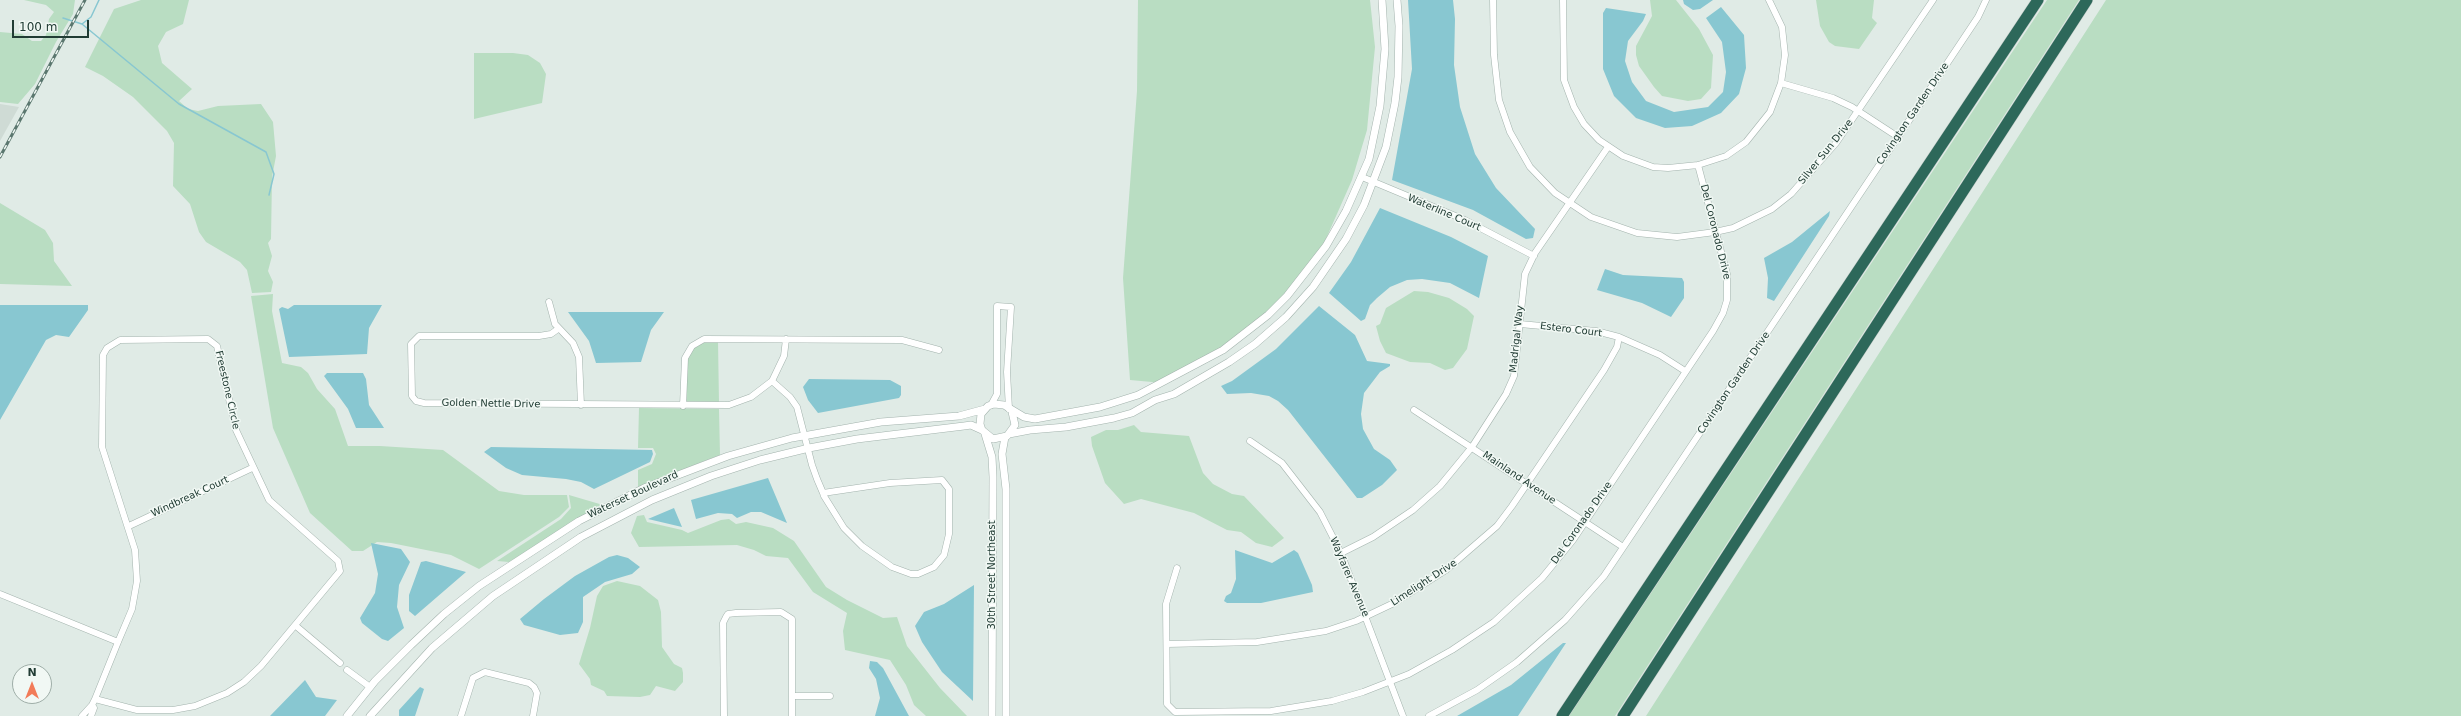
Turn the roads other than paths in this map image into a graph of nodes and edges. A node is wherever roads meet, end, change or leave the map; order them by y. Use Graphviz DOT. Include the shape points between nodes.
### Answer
graph roads {
  1 [pos="1382,0"];
  2 [pos="1397,0"];
  3 [pos="1493,0"];
  4 [pos="1563,0"];
  5 [pos="1769,0"];
  6 [pos="1933,0"];
  7 [pos="1986,0"];
  8 [pos="2038,0"];
  9 [pos="2087,0"];
  10 [pos="1781,83"];
  11 [pos="1858,111"];
  12 [pos="1898,137"];
  13 [pos="1608,147"];
  14 [pos="1698,165"];
  15 [pos="1362,178"];
  16 [pos="1374,182"];
  17 [pos="1570,205"];
  18 [pos="1715,232"];
  19 [pos="1534,256"];
  20 [pos="549,302"];
  21 [pos="1520,324"];
  22 [pos="558,329"];
  23 [pos="1619,337"];
  24 [pos="786,339"];
  25 [pos="939,350"];
  26 [pos="1685,371"];
  27 [pos="772,381"];
  28 [pos="581,405"];
  29 [pos="683,406"];
  30 [pos="988,407"];
  31 [pos="1011,410"];
  32 [pos="1414,410"];
  33 [pos="984,432"];
  34 [pos="806,434"];
  35 [pos="1007,436"];
  36 [pos="1250,441"];
  37 [pos="1472,447"];
  38 [pos="809,448"];
  39 [pos="252,468"];
  40 [pos="1528,484"];
  41 [pos="823,493"];
  42 [pos="1585,523"];
  43 [pos="129,526"];
  44 [pos="1623,547"];
  45 [pos="1341,553"];
  46 [pos="1178,568"];
  47 [pos="0,594"];
  48 [pos="1366,616"];
  49 [pos="296,626"];
  50 [pos="118,642"];
  51 [pos="1167,644"];
  52 [pos="1390,682"];
  53 [pos="370,687"];
  54 [pos="792,696"];
  55 [pos="830,696"];
  56 [pos="94,704"];
  57 [pos="84,715"];
  58 [pos="91,716"];
  59 [pos="97,716"];
  60 [pos="347,716"];
  61 [pos="370,716"];
  62 [pos="461,716"];
  63 [pos="533,716"];
  64 [pos="724,716"];
  65 [pos="792,716"];
  66 [pos="992,716"];
  67 [pos="1006,716"];
  68 [pos="1403,716"];
  69 [pos="1429,716"];
  70 [pos="1562,716"];
  71 [pos="1623,716"];
  1 -- 15 [label="street" via="1385,49 1380,106 1369,159"];
  2 -- 16 [label="street" via="1399,52 1395,103 1386,147"];
  3 -- 17 [label="street, Silver Sun Drive" via="1495,78 1499,100 1510,132 1530,167 1554,193"];
  4 -- 13 [label="street" via="1564,80 1574,108 1584,124"];
  5 -- 10 [label="street" via="1782,27 1785,55"];
  6 -- 11 [label="street, Silver Sun Drive"];
  7 -- 12 [label="street, Covington Garden Drive" via="1978,17"];
  8 -- 70 [label="highway"];
  9 -- 71 [label="highway"];
  10 -- 11 [label="street" via="1833,98"];
  10 -- 14 [label="street" via="1770,112 1746,142 1726,156"];
  11 -- 12 [label="street"];
  11 -- 18 [label="street, Silver Sun Drive" via="1819,164 1791,194 1750,220"];
  12 -- 44 [label="street, Covington Garden Drive"];
  13 -- 14 [label="street" via="1630,160 1653,167 1683,168"];
  13 -- 17 [label="street, Madrigal Way"];
  14 -- 18 [label="street, Del Coronado Drive"];
  15 -- 16 [label="street, Waterline Court"];
  15 -- 31 [label="street" via="1326,246 1306,273 1268,315 1223,350 1163,383 1117,403 1035,419 1024,418"];
  16 -- 19 [label="street, Waterline Court" via="1465,220"];
  16 -- 35 [label="street" via="1346,239 1313,287 1282,321 1229,362 1187,387 1132,413 1090,423"];
  17 -- 18 [label="street, Silver Sun Drive" via="1591,217 1636,233 1677,238"];
  17 -- 19 [label="street, Madrigal Way"];
  18 -- 26 [label="street, Del Coronado Drive" via="1727,274 1727,300 1713,332"];
  19 -- 21 [label="street, Madrigal Way" via="1525,274"];
  20 -- 22 [label="street"];
  21 -- 23 [label="street, Estero Court" via="1596,331"];
  21 -- 37 [label="street, Madrigal Way" via="1514,376 1506,394"];
  22 -- 28 [label="street" via="573,343 579,357"];
  22 -- 28 [label="street, Golden Nettle Drive" via="551,334 539,336 419,336 411,344 412,396 416,401 424,403"];
  23 -- 26 [label="street, Estero Court" via="1660,355"];
  23 -- 40 [label="street, Limelight Drive" via="1617,347 1604,370"];
  24 -- 25 [label="street" via="902,340"];
  24 -- 27 [label="street" via="784,356"];
  24 -- 29 [label="street" via="711,338 695,343 685,358"];
  26 -- 42 [label="street, Del Coronado Drive"];
  27 -- 29 [label="street, Golden Nettle Drive" via="756,394 737,403 720,406"];
  27 -- 34 [label="street" via="797,407"];
  28 -- 29 [label="street, Golden Nettle Drive"];
  30 -- 31 [label="street" via="1001,404"];
  30 -- 31 [label="street" via="996,394 997,306 1011,307 1007,372"];
  30 -- 33 [label="street" via="980,417"];
  30 -- 34 [label="street, Waterset Boulevard" via="959,416 881,422"];
  31 -- 35 [label="street" via="1015,425"];
  32 -- 37 [label="street, Mainland Avenue"];
  33 -- 35 [label="street" via="993,439"];
  33 -- 38 [label="street, Waterset Boulevard" via="964,426 857,439"];
  33 -- 66 [label="street, 30th Street Northeast" via="992,457 993,477"];
  34 -- 38 [label="street"];
  34 -- 53 [label="street, Waterset Boulevard" via="687,470 644,488 579,521 528,553 455,605"];
  35 -- 67 [label="street, 30th Street Northeast" via="1002,454 1006,489"];
  36 -- 45 [label="street, Wayfarer Avenue" via="1282,463 1320,512"];
  37 -- 40 [label="street, Mainland Avenue"];
  37 -- 45 [label="street, Madrigal Way" via="1440,486 1413,510 1373,537"];
  38 -- 41 [label="street"];
  38 -- 61 [label="street, Waterset Boulevard" via="760,460 692,483 614,518 569,544 525,572 466,618 404,677"];
  39 -- 43 [label="street, Windbreak Court"];
  39 -- 43 [label="street, Freestone Circle" via="236,430 219,352 213,342 208,339 128,339 113,343 103,355 102,363 102,447"];
  39 -- 49 [label="street, Freestone Circle" via="273,506 340,565 340,571 335,578"];
  40 -- 42 [label="street, Mainland Avenue"];
  40 -- 48 [label="street, Limelight Drive" via="1497,526 1446,570 1394,604"];
  41 -- 41 [label="street" via="890,483 942,480 949,490 949,534 944,555 934,567 918,574 892,567 862,546 844,528"];
  42 -- 44 [label="street, Mainland Avenue"];
  42 -- 52 [label="street, Del Coronado Drive" via="1542,578 1494,622 1452,650"];
  43 -- 50 [label="street, Freestone Circle" via="135,550 137,581 132,609"];
  44 -- 69 [label="street, Covington Garden Drive" via="1592,591 1542,642 1489,682"];
  45 -- 48 [label="street, Wayfarer Avenue"];
  46 -- 51 [label="street, Del Coronado Drive" via="1166,604"];
  47 -- 50 [label="street"];
  48 -- 51 [label="street, Limelight Drive" via="1326,631 1281,640 1231,644"];
  48 -- 52 [label="street, Wayfarer Avenue"];
  49 -- 53 [label="street" via="340,664 346,664 347,670"];
  49 -- 56 [label="street, Freestone Circle" via="244,682 210,701 173,710 152,711"];
  50 -- 56 [label="street, Freestone Circle"];
  51 -- 52 [label="street, Del Coronado Drive" via="1167,704 1175,712 1283,709 1332,701"];
  52 -- 68 [label="street, Wayfarer Avenue"];
  53 -- 60 [label="street, Waterset Boulevard"];
  54 -- 55 [label="street"];
  54 -- 64 [label="street" via="792,624 789,616 781,612 728,614 723,623"];
  54 -- 65 [label="street"];
  56 -- 57 [label="street, Freestone Circle"];
  56 -- 58 [label="street, Freestone Circle"];
  56 -- 59 [label="street"];
  62 -- 63 [label="street" via="473,678 485,672 529,683 534,687 537,693"];
}
